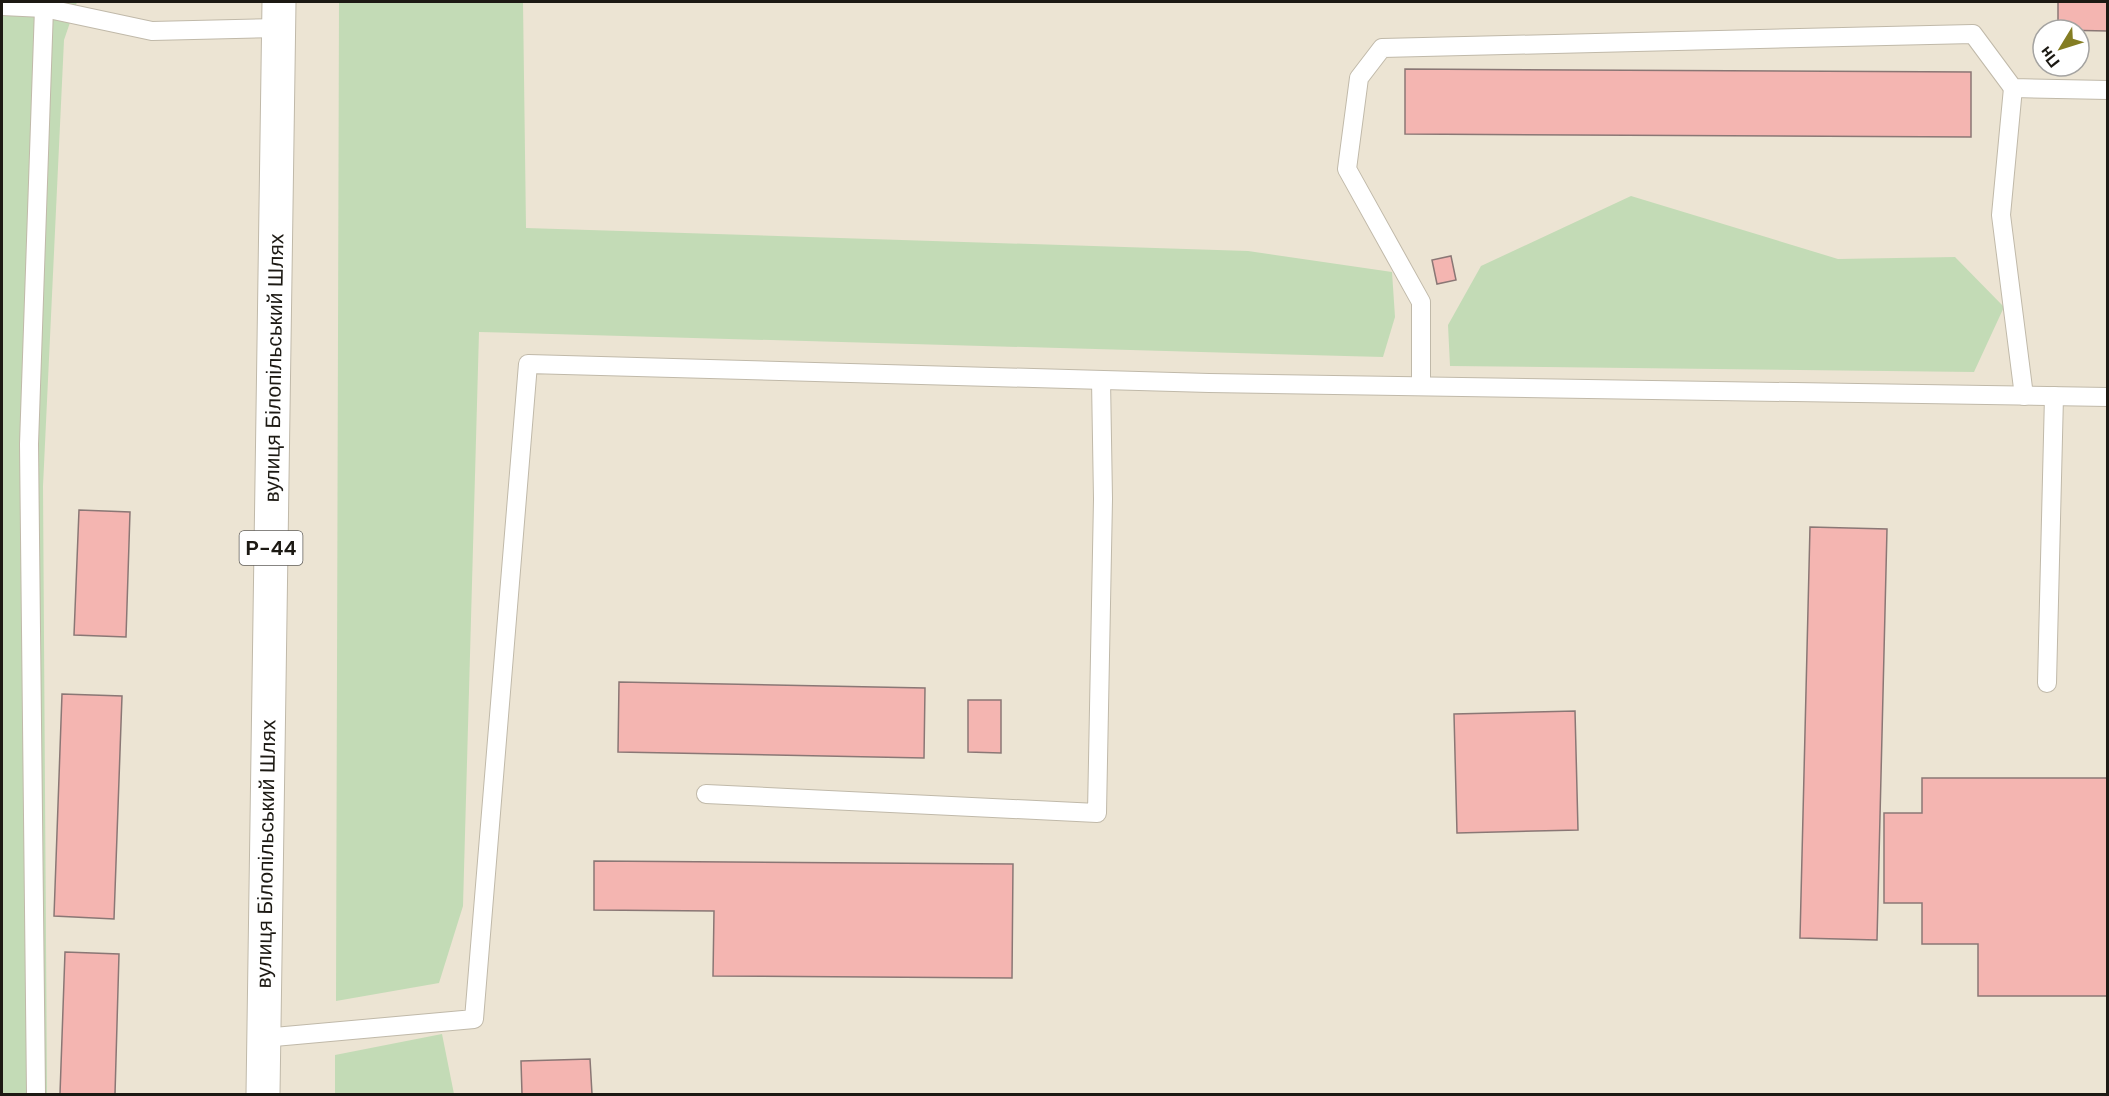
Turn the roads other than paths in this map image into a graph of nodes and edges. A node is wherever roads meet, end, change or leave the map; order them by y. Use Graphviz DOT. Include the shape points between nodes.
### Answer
graph roads {
  1 [pos="2,6"];
  2 [pos="44,8"];
  3 [pos="280,15"];
  4 [pos="2013,88"];
  5 [pos="2108,90"];
  6 [pos="1101,380"];
  7 [pos="1421,386"];
  8 [pos="2024,396"];
  9 [pos="2054,396"];
  10 [pos="2108,397"];
  11 [pos="2047,683"];
  12 [pos="706,794"];
  13 [pos="263,1038"];
  14 [pos="36,1095"];
  15 [pos="263,1095"];
  1 -- 2 [label="lane"];
  2 -- 3 [label="lane" via="152,31"];
  2 -- 14 [label="lane" via="29,444"];
  3 -- 13 [label="main road, вулиця Білопільський Шлях / Р-44"];
  4 -- 5 [label="lane"];
  4 -- 7 [label="lane" via="1974,33 1382,48 1359,78 1347,170 1421,302"];
  4 -- 8 [label="lane" via="2001,215"];
  6 -- 7 [label="lane"];
  6 -- 12 [label="lane" via="1103,499 1097,813"];
  6 -- 13 [label="lane" via="528,364 474,1019"];
  7 -- 8 [label="lane"];
  8 -- 9 [label="lane"];
  9 -- 10 [label="lane"];
  9 -- 11 [label="lane"];
  13 -- 15 [label="main road, вулиця Білопільський Шлях / Р-44"];
}
